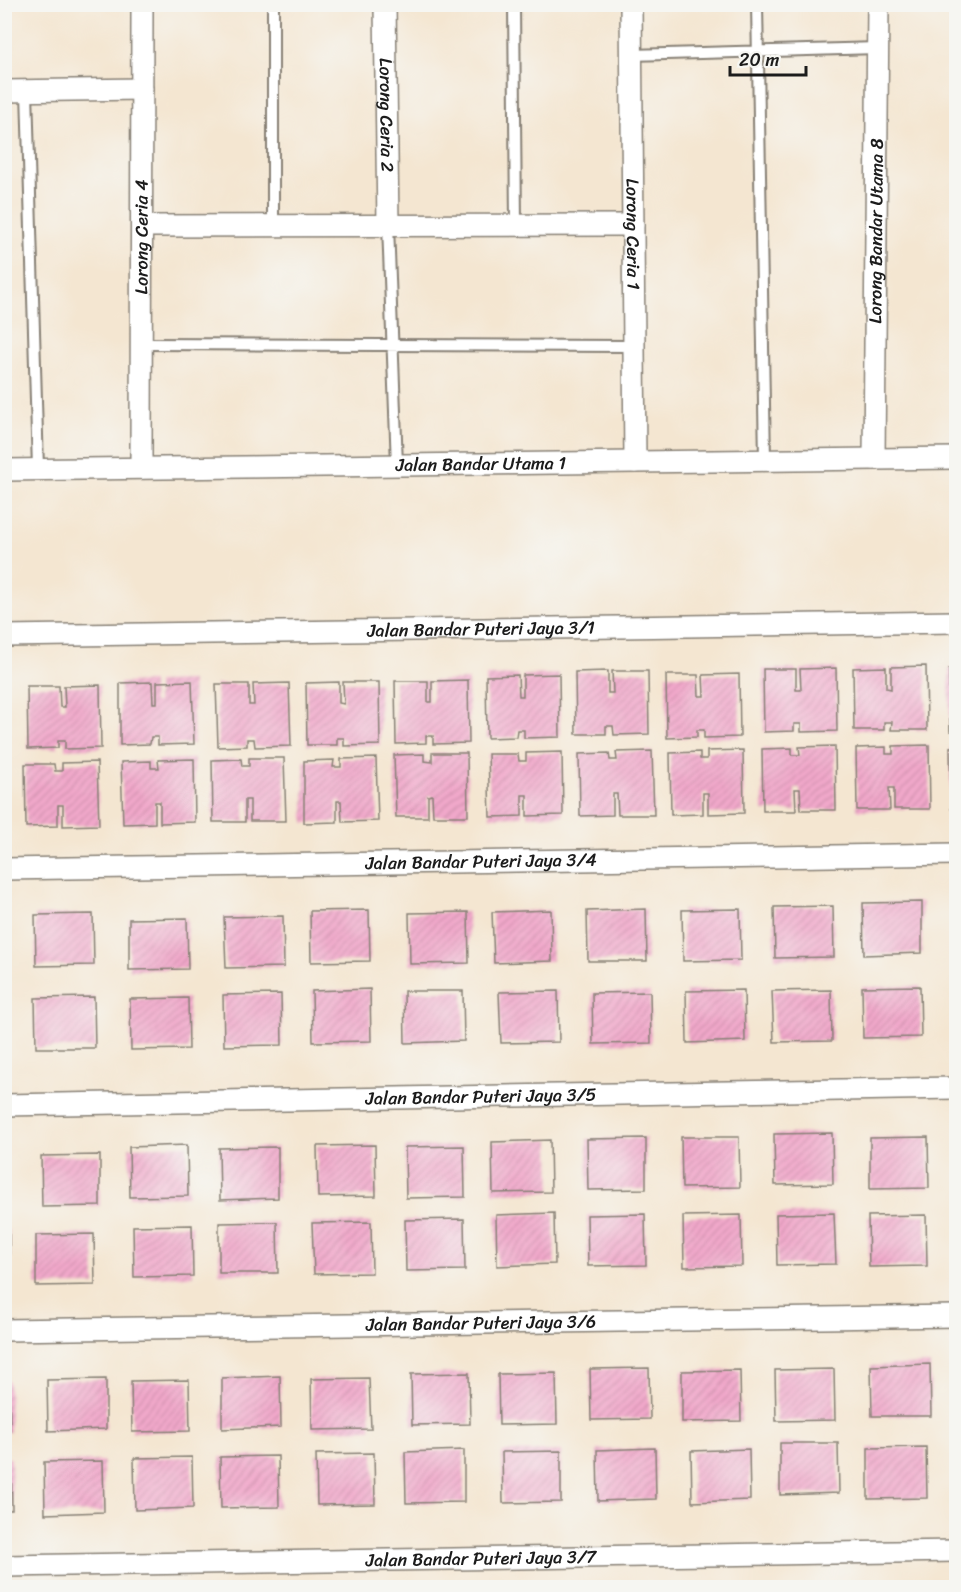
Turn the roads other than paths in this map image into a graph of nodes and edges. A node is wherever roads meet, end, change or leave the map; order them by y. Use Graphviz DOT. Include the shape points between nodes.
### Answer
graph roads {
  1 [pos="142,4"];
  2 [pos="273,4"];
  3 [pos="385,4"];
  4 [pos="514,4"];
  5 [pos="631,4"];
  6 [pos="757,4"];
  7 [pos="878,4"];
  8 [pos="878,48"];
  9 [pos="758,51"];
  10 [pos="632,55"];
  11 [pos="142,89"];
  12 [pos="4,91"];
  13 [pos="27,91"];
  14 [pos="273,225"];
  15 [pos="388,225"];
  16 [pos="516,225"];
  17 [pos="633,225"];
  18 [pos="142,226"];
  19 [pos="141,344"];
  20 [pos="393,345"];
  21 [pos="634,346"];
  22 [pos="957,458"];
  23 [pos="874,459"];
  24 [pos="765,460"];
  25 [pos="635,462"];
  26 [pos="397,465"];
  27 [pos="141,468"];
  28 [pos="4,470"];
  29 [pos="38,470"];
  30 [pos="957,622"];
  31 [pos="4,636"];
  32 [pos="957,854"];
  33 [pos="4,869"];
  34 [pos="957,1088"];
  35 [pos="4,1105"];
  36 [pos="957,1316"];
  37 [pos="4,1330"];
  38 [pos="957,1551"];
  39 [pos="4,1566"];
  1 -- 11 [label="street, Lorong Ceria 4"];
  2 -- 14 [label="lane"];
  3 -- 15 [label="street, Lorong Ceria 2"];
  4 -- 16 [label="lane"];
  5 -- 10 [label="street, Lorong Ceria 1"];
  6 -- 9 [label="lane"];
  7 -- 8 [label="street, Lorong Bandar Utama 8"];
  8 -- 9 [label="lane"];
  8 -- 23 [label="street, Lorong Bandar Utama 8"];
  9 -- 10 [label="lane"];
  9 -- 24 [label="lane"];
  10 -- 17 [label="street, Lorong Ceria 1"];
  11 -- 13 [label="street"];
  11 -- 18 [label="street, Lorong Ceria 4"];
  12 -- 13 [label="street"];
  13 -- 29 [label="lane"];
  14 -- 15 [label="street"];
  14 -- 18 [label="street"];
  15 -- 16 [label="street"];
  15 -- 20 [label="lane"];
  16 -- 17 [label="street"];
  17 -- 21 [label="street, Lorong Ceria 1"];
  18 -- 19 [label="street, Lorong Ceria 4"];
  19 -- 20 [label="lane"];
  19 -- 27 [label="street, Lorong Ceria 4"];
  20 -- 21 [label="lane"];
  20 -- 26 [label="lane"];
  21 -- 25 [label="street, Lorong Ceria 1"];
  22 -- 23 [label="street, Jalan Bandar Utama 1"];
  23 -- 24 [label="street, Jalan Bandar Utama 1"];
  24 -- 25 [label="street, Jalan Bandar Utama 1"];
  25 -- 26 [label="street, Jalan Bandar Utama 1"];
  26 -- 27 [label="street, Jalan Bandar Utama 1"];
  27 -- 29 [label="street, Jalan Bandar Utama 1"];
  28 -- 29 [label="street, Jalan Bandar Utama 1"];
  30 -- 31 [label="street, Jalan Bandar Puteri Jaya 3/1"];
  32 -- 33 [label="street, Jalan Bandar Puteri Jaya 3/4"];
  34 -- 35 [label="street, Jalan Bandar Puteri Jaya 3/5"];
  36 -- 37 [label="street, Jalan Bandar Puteri Jaya 3/6"];
  38 -- 39 [label="street, Jalan Bandar Puteri Jaya 3/7"];
}
